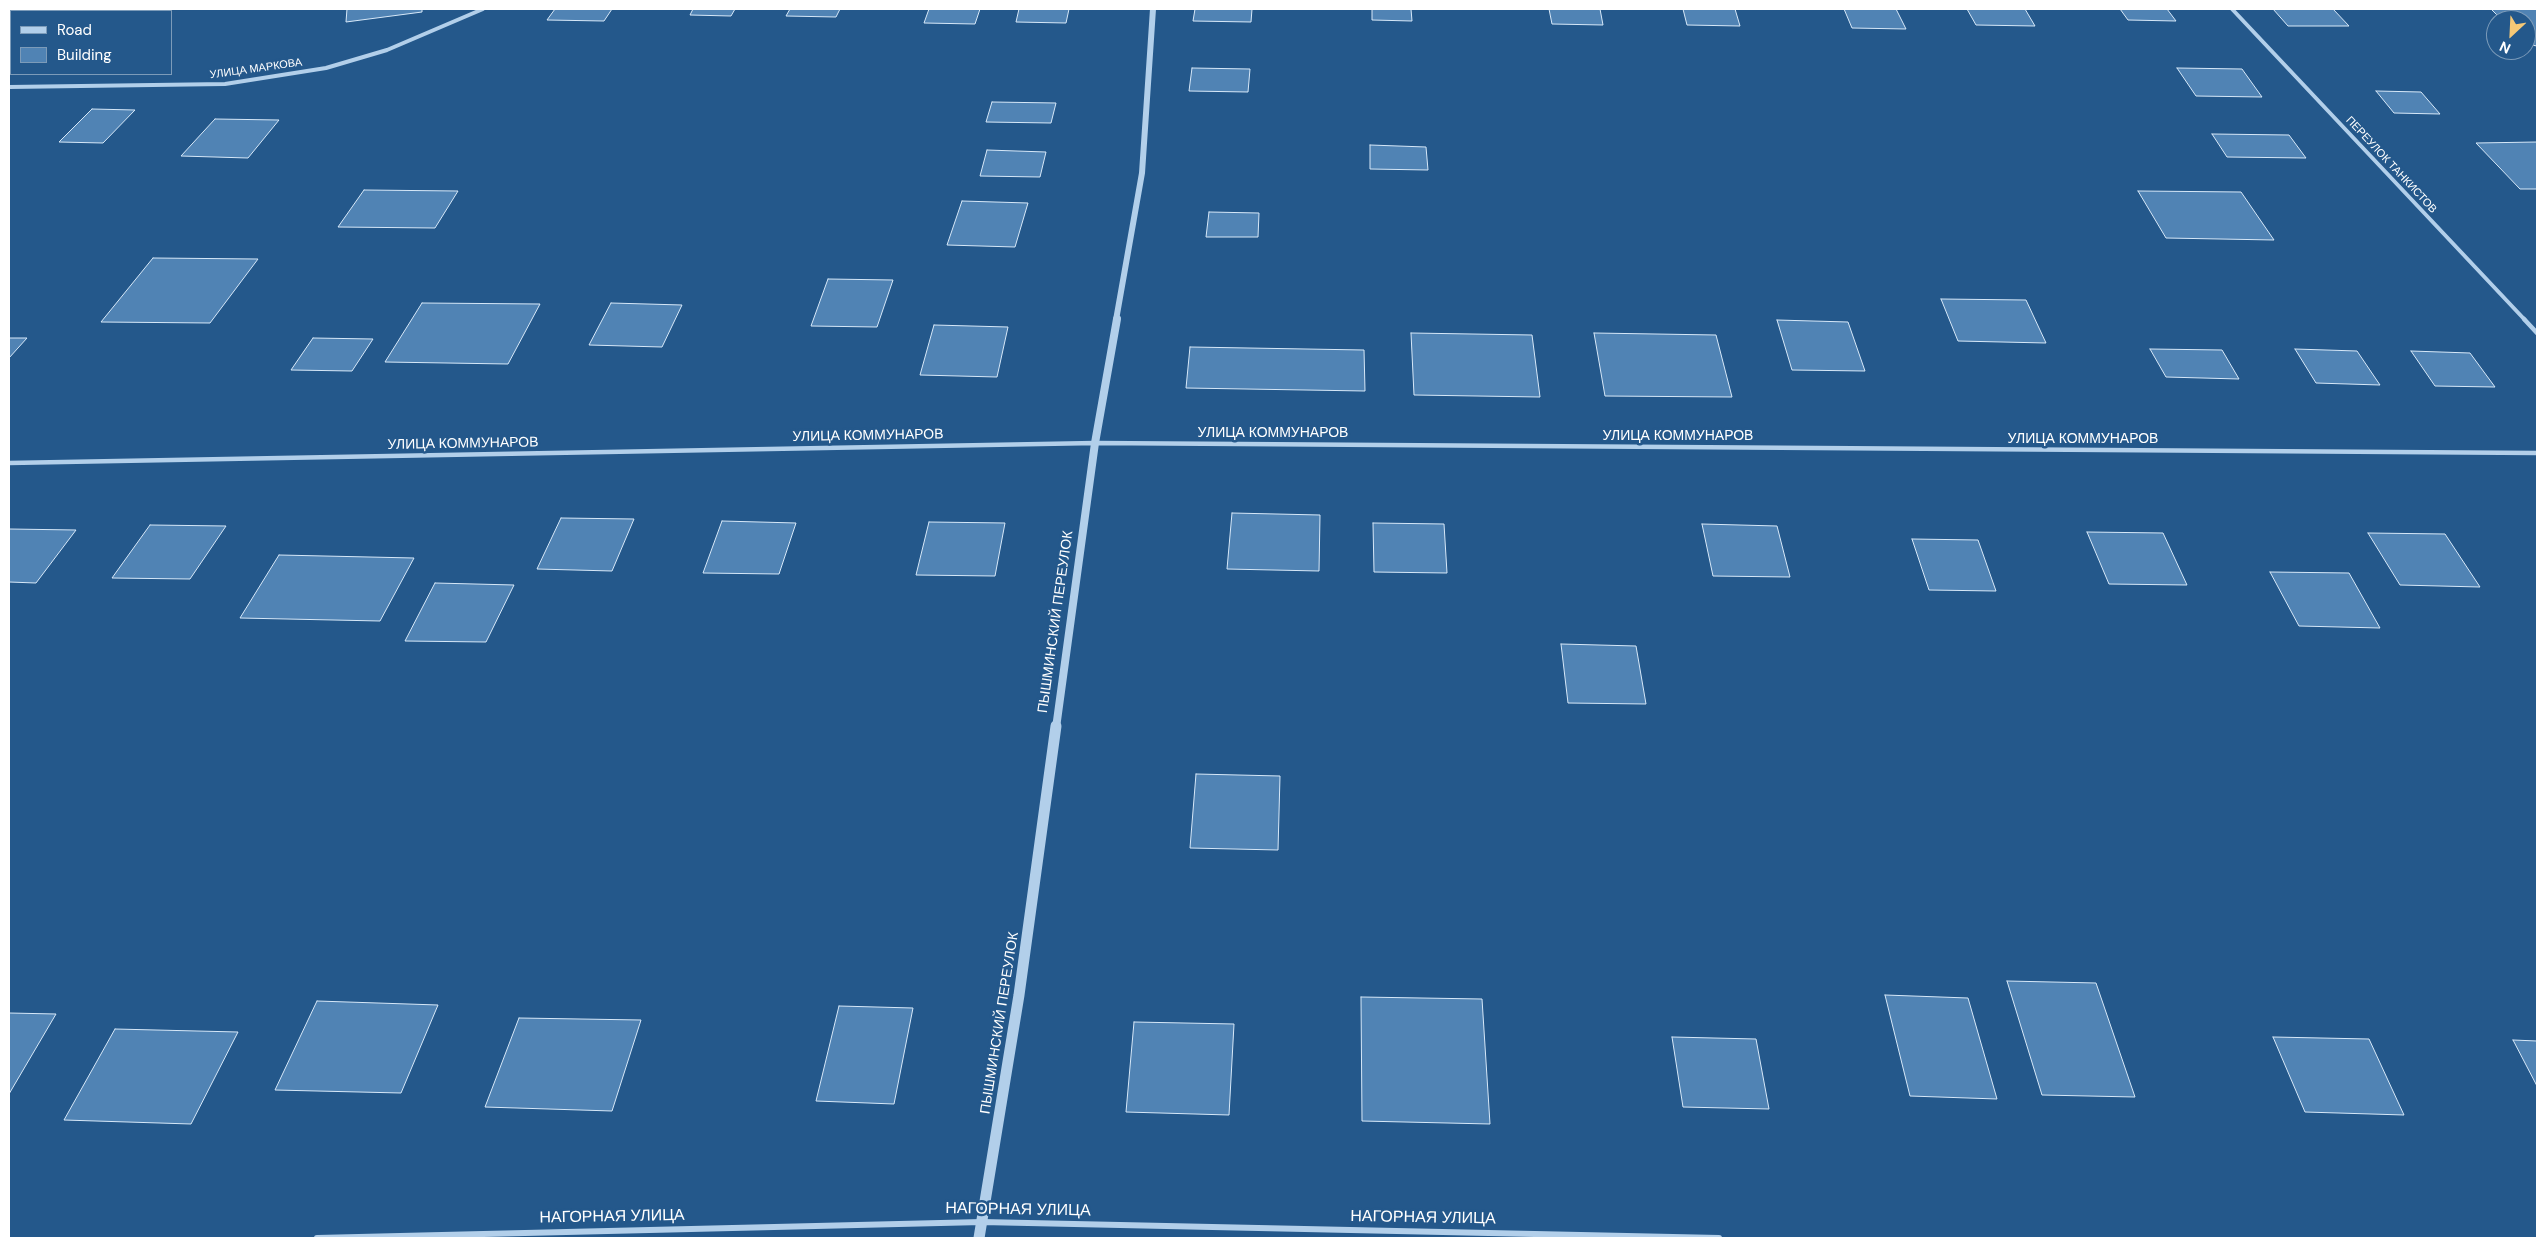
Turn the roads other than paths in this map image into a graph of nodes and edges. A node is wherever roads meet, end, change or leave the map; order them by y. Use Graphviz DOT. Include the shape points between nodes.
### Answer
graph roads {
  1 [pos="483,9"];
  2 [pos="1153,9"];
  3 [pos="2232,9"];
  4 [pos="9,87"];
  5 [pos="2537,333"];
  6 [pos="1095,443"];
  7 [pos="2537,453"];
  8 [pos="9,463"];
  9 [pos="982,1222"];
  10 [pos="317,1238"];
  11 [pos="979,1238"];
  12 [pos="1719,1238"];
  1 -- 4 [label="street, УЛИЦА МАРКОВА" via="387,50 326,68 225,84"];
  2 -- 6 [label="street, ПЫШМИНСКИЙ ПЕРЕУЛОК" via="1142,173"];
  3 -- 5 [label="street, ПЕРЕУЛОК ТАНКИСТОВ"];
  6 -- 7 [label="street, УЛИЦА КОММУНАРОВ"];
  6 -- 8 [label="street, УЛИЦА КОММУНАРОВ"];
  6 -- 9 [label="street, ПЫШМИНСКИЙ ПЕРЕУЛОК" via="1019,996"];
  9 -- 10 [label="street, НАГОРНАЯ УЛИЦА"];
  9 -- 11 [label="street, ПЫШМИНСКИЙ ПЕРЕУЛОК"];
  9 -- 12 [label="street, НАГОРНАЯ УЛИЦА"];
}
